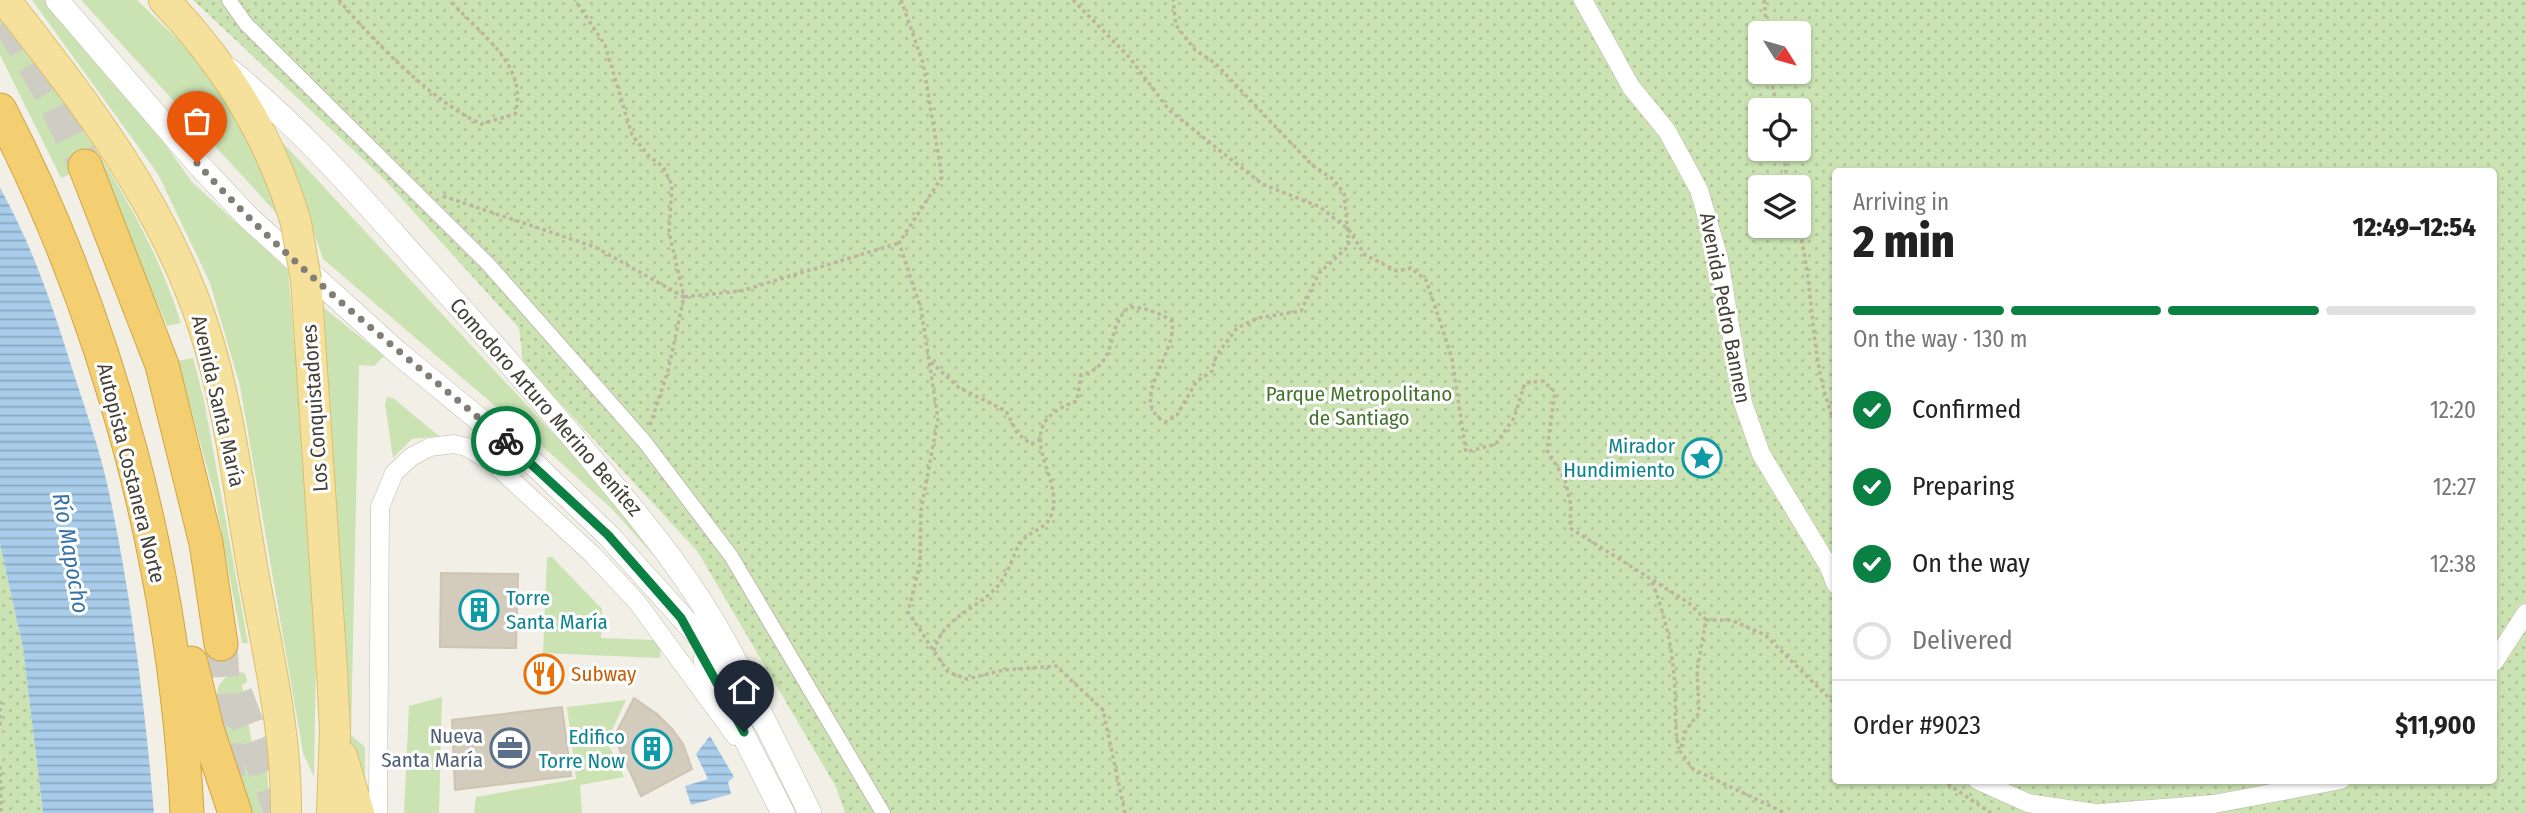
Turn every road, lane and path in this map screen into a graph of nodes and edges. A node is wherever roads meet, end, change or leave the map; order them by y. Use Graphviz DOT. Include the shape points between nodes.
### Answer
graph roads {
  1 [pos="5,0"];
  2 [pos="57,0"];
  3 [pos="229,0"];
  4 [pos="339,0"];
  5 [pos="450,0"];
  6 [pos="575,0"];
  7 [pos="901,0"];
  8 [pos="1073,0"];
  9 [pos="1173,0"];
  10 [pos="1583,0"];
  11 [pos="1765,0"];
  12 [pos="173,6"];
  13 [pos="1766,21"];
  14 [pos="211,55"];
  15 [pos="0,110"];
  16 [pos="0,162"];
  17 [pos="86,166"];
  18 [pos="412,185"];
  19 [pos="1349,230"];
  20 [pos="1801,238"];
  21 [pos="899,243"];
  22 [pos="684,297"];
  23 [pos="88,312"];
  24 [pos="929,361"];
  25 [pos="1832,414"];
  26 [pos="1039,440"];
  27 [pos="645,441"];
  28 [pos="148,528"];
  29 [pos="1832,575"];
  30 [pos="1652,581"];
  31 [pos="2526,613"];
  32 [pos="681,618"];
  33 [pos="1706,620"];
  34 [pos="221,644"];
  35 [pos="934,651"];
  36 [pos="2497,657"];
  37 [pos="0,701"];
  38 [pos="1832,701"];
  39 [pos="0,726"];
  40 [pos="767,726"];
  41 [pos="335,730"];
  42 [pos="1679,751"];
  43 [pos="758,761"];
  44 [pos="0,766"];
  45 [pos="790,772"];
  46 [pos="1986,784"];
  47 [pos="2320,784"];
  48 [pos="778,809"];
  49 [pos="1,813"];
  50 [pos="187,813"];
  51 [pos="236,813"];
  52 [pos="286,813"];
  53 [pos="332,813"];
  54 [pos="359,813"];
  55 [pos="378,813"];
  56 [pos="810,813"];
  57 [pos="883,813"];
  58 [pos="1125,813"];
  59 [pos="1785,813"];
  60 [pos="2097,813"];
  1 -- 52 [label="main road, Avenida Santa María" via="141,187 169,239 201,320 227,425 276,702"];
  2 -- 32 [label="street" via="249,218 398,353 572,500"];
  3 -- 18 [label="street" via="246,24"];
  4 -- 5 [label="path" via="381,47 462,115 481,124 515,114 521,95 515,74 489,39"];
  6 -- 22 [label="path" via="605,45 632,135 663,167 672,185 669,232"];
  7 -- 21 [label="path" via="923,62 942,177"];
  8 -- 19 [label="path" via="1129,58 1169,110 1262,184 1320,207"];
  9 -- 19 [label="path" via="1177,25 1195,50 1215,63 1344,193"];
  10 -- 29 [label="street, Avenida Pedro Bannen" via="1631,87 1667,131 1699,190 1719,258 1743,402 1761,454"];
  11 -- 13 [label="path"];
  12 -- 14 [label="main road, Los Conquistadores"];
  14 -- 40 [label="street, Comodoro Arturo Merino Benítez" via="262,96 345,181 647,524 703,602"];
  14 -- 41 [label="main road, Los Conquistadores, bridge" via="257,125 296,223 306,280"];
  15 -- 23 [label="highway, Autopista Costanera Norte"];
  16 -- 23 [label="highway"];
  17 -- 34 [label="highway" via="172,401 206,543"];
  18 -- 22 [label="path" via="595,247"];
  18 -- 27 [label="street"];
  19 -- 26 [label="path" via="1349,246 1319,273 1301,311 1258,318 1237,328 1216,356 1212,371 1196,382 1177,415 1166,422 1151,407 1149,386 1167,354 1174,332 1172,321 1159,312 1129,307 1120,315 1105,362 1082,375 1077,401 1064,405 1043,423"];
  19 -- 30 [label="path" via="1365,255 1396,271 1411,268 1426,280 1451,359 1466,452 1496,444 1514,418 1525,383 1543,381 1555,392 1547,450 1565,480 1570,528"];
  20 -- 25 [label="path" via="1809,265 1820,383"];
  21 -- 22 [label="path" via="741,291"];
  21 -- 24 [label="path" via="921,309"];
  22 -- 27 [label="path" via="668,371"];
  23 -- 28 [label="highway, Autopista Costanera Norte"];
  24 -- 26 [label="path" via="958,387 1006,411 1018,434 1031,444"];
  24 -- 35 [label="path" via="939,419 921,510 920,564 908,612"];
  26 -- 35 [label="path" via="1054,509 1051,516 1047,524 1022,540 995,589 949,623 937,637"];
  27 -- 57 [label="street" via="731,556"];
  28 -- 50 [label="highway, Autopista Costanera Norte" via="170,645"];
  28 -- 51 [label="highway"];
  30 -- 33 [label="path" via="1689,603"];
  30 -- 42 [label="path" via="1667,621"];
  31 -- 36 [label="street"];
  32 -- 40 [label="street" via="715,654"];
  32 -- 43 [label="street"];
  33 -- 38 [label="path" via="1731,620 1765,635"];
  33 -- 42 [label="path" via="1697,670 1699,713 1686,730"];
  35 -- 58 [label="path" via="948,672 967,679 1004,670 1056,666 1103,710"];
  37 -- 39 [label="path"];
  40 -- 45 [label="street, Comodoro Arturo Merino Benítez"];
  41 -- 53 [label="main road, Los Conquistadores"];
  41 -- 54 [label="main road"];
  42 -- 59 [label="path" via="1693,769"];
  43 -- 48 [label="street"];
  43 -- 55 [label="street" via="616,578 506,472 466,447 441,445 420,452 394,473 380,507"];
  44 -- 49 [label="path"];
  45 -- 48 [label="street"];
  45 -- 56 [label="street, Comodoro Arturo Merino Benítez"];
  46 -- 60 [label="street" via="2028,803"];
  47 -- 60 [label="street" via="2214,804"];
}
